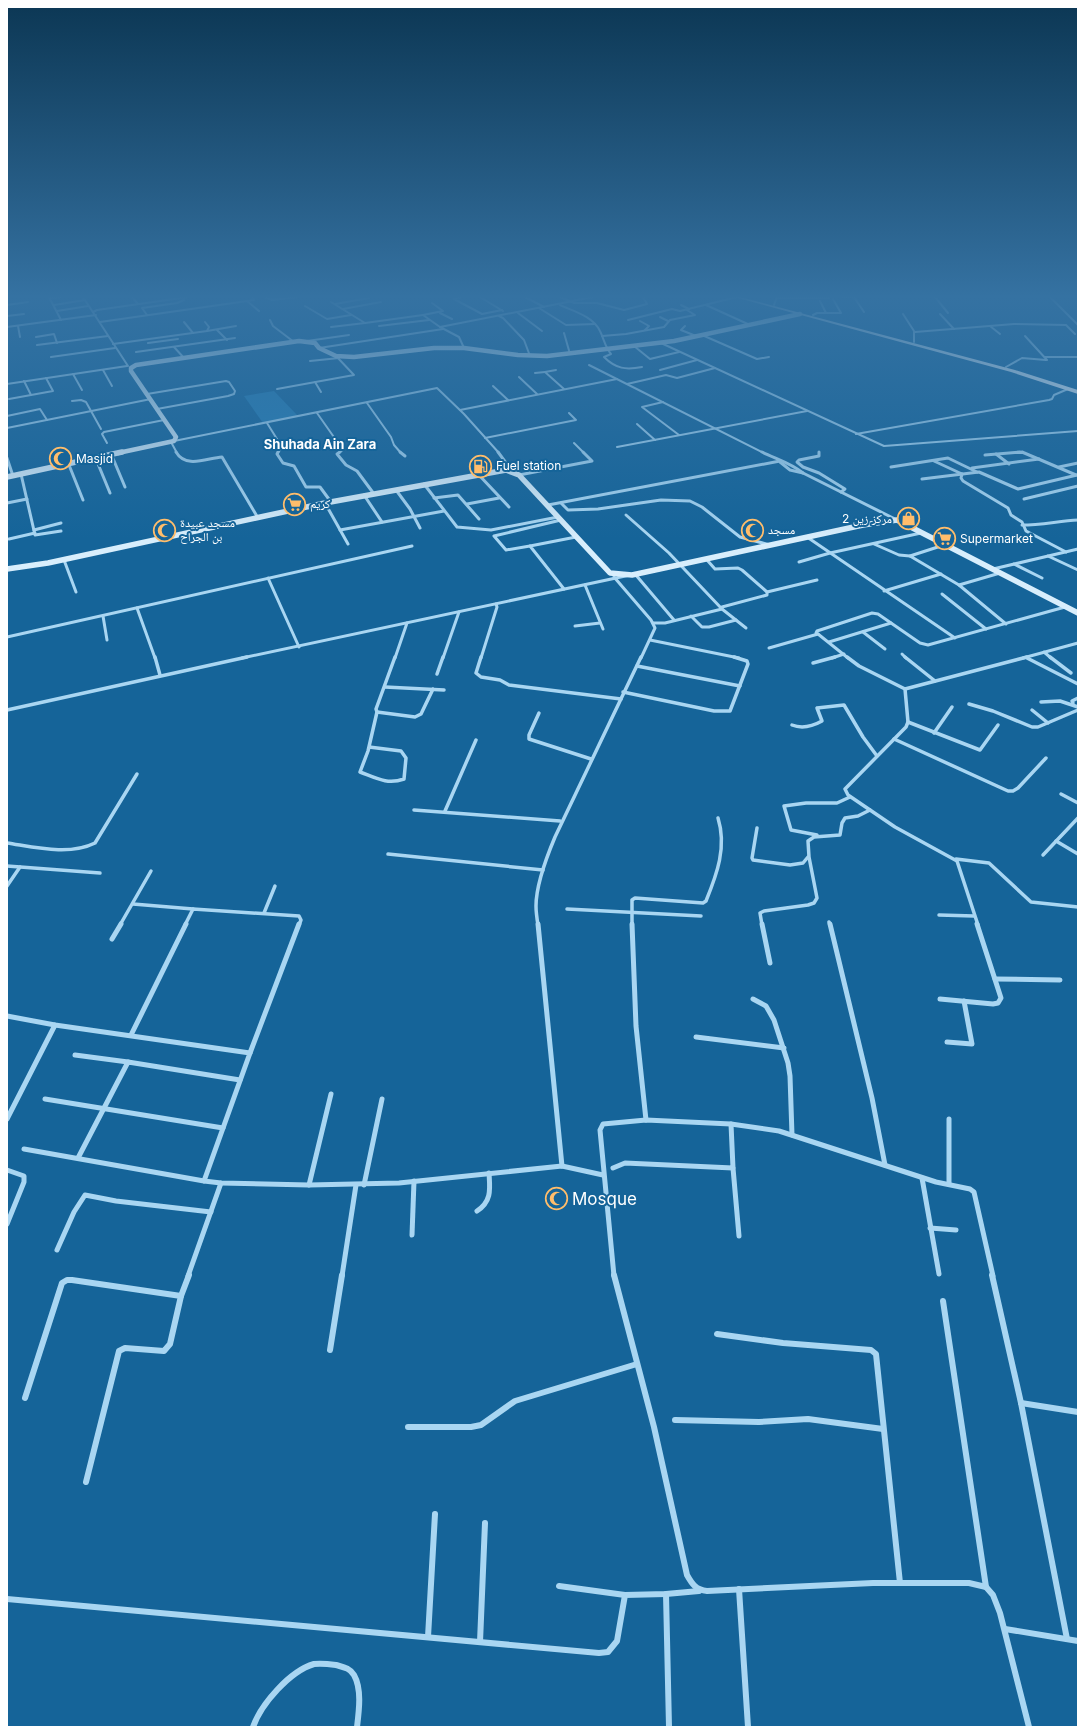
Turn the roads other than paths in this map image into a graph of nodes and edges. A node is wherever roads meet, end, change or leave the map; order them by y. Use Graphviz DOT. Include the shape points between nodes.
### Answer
graph roads {
  1 [pos="46,378"];
  2 [pos="75,378"];
  3 [pos="107,378"];
  4 [pos="136,378"];
  5 [pos="338,378"];
  6 [pos="520,378"];
  7 [pos="552,378"];
  8 [pos="653,378"];
  9 [pos="736,378"];
  10 [pos="1034,378"];
  11 [pos="1039,378"];
  12 [pos="617,379"];
  13 [pos="24,381"];
  14 [pos="315,382"];
  15 [pos="7,384"];
  16 [pos="627,384"];
  17 [pos="112,386"];
  18 [pos="493,386"];
  19 [pos="278,389"];
  20 [pos="564,389"];
  21 [pos="1068,389"];
  22 [pos="82,390"];
  23 [pos="1078,391"];
  24 [pos="321,392"];
  25 [pos="147,394"];
  26 [pos="537,394"];
  27 [pos="31,395"];
  28 [pos="9,399"];
  29 [pos="151,399"];
  30 [pos="508,400"];
  31 [pos="72,401"];
  32 [pos="663,402"];
  33 [pos="367,403"];
  34 [pos="157,409"];
  35 [pos="460,410"];
  36 [pos="91,411"];
  37 [pos="808,411"];
  38 [pos="317,413"];
  39 [pos="569,413"];
  40 [pos="7,416"];
  41 [pos="47,420"];
  42 [pos="164,420"];
  43 [pos="267,423"];
  44 [pos="637,424"];
  45 [pos="7,428"];
  46 [pos="716,429"];
  47 [pos="101,430"];
  48 [pos="1078,431"];
  49 [pos="856,434"];
  50 [pos="679,435"];
  51 [pos="485,438"];
  52 [pos="655,440"];
  53 [pos="173,442"];
  54 [pos="107,443"];
  55 [pos="574,443"];
  56 [pos="617,447"];
  57 [pos="819,452"];
  58 [pos="996,454"];
  59 [pos="985,455"];
  60 [pos="112,456"];
  61 [pos="406,456"];
  62 [pos="7,458"];
  63 [pos="96,459"];
  64 [pos="1039,459"];
  65 [pos="934,460"];
  66 [pos="780,461"];
  67 [pos="1078,463"];
  68 [pos="69,464"];
  69 [pos="1009,464"];
  70 [pos="891,467"];
  71 [pos="1058,467"];
  72 [pos="971,469"];
  73 [pos="512,471"];
  74 [pos="978,472"];
  75 [pos="803,473"];
  76 [pos="21,474"];
  77 [pos="478,474"];
  78 [pos="962,474"];
  79 [pos="519,475"];
  80 [pos="13,476"];
  81 [pos="1078,476"];
  82 [pos="7,477"];
  83 [pos="922,479"];
  84 [pos="424,484"];
  85 [pos="1078,486"];
  86 [pos="125,487"];
  87 [pos="396,490"];
  88 [pos="841,492"];
  89 [pos="110,493"];
  90 [pos="374,494"];
  91 [pos="364,495"];
  92 [pos="434,498"];
  93 [pos="499,498"];
  94 [pos="1024,498"];
  95 [pos="27,499"];
  96 [pos="83,500"];
  97 [pos="331,502"];
  98 [pos="325,503"];
  99 [pos="561,503"];
  100 [pos="7,504"];
  101 [pos="467,504"];
  102 [pos="548,505"];
  103 [pos="509,508"];
  104 [pos="444,511"];
  105 [pos="626,515"];
  106 [pos="414,516"];
  107 [pos="258,518"];
  108 [pos="479,519"];
  109 [pos="559,519"];
  110 [pos="897,520"];
  111 [pos="1078,520"];
  112 [pos="382,522"];
  113 [pos="61,524"];
  114 [pos="1022,525"];
  115 [pos="420,528"];
  116 [pos="61,530"];
  117 [pos="340,530"];
  118 [pos="35,532"];
  119 [pos="921,533"];
  120 [pos="576,537"];
  121 [pos="807,537"];
  122 [pos="9,539"];
  123 [pos="348,544"];
  124 [pos="874,544"];
  125 [pos="770,545"];
  126 [pos="944,545"];
  127 [pos="412,546"];
  128 [pos="530,546"];
  129 [pos="1078,549"];
  130 [pos="1066,552"];
  131 [pos="830,553"];
  132 [pos="910,556"];
  133 [pos="1047,556"];
  134 [pos="64,560"];
  135 [pos="707,560"];
  136 [pos="799,562"];
  137 [pos="1014,564"];
  138 [pos="681,565"];
  139 [pos="7,569"];
  140 [pos="992,569"];
  141 [pos="1078,570"];
  142 [pos="610,573"];
  143 [pos="1000,573"];
  144 [pos="633,574"];
  145 [pos="940,574"];
  146 [pos="268,578"];
  147 [pos="616,578"];
  148 [pos="1042,578"];
  149 [pos="817,580"];
  150 [pos="585,585"];
  151 [pos="959,585"];
  152 [pos="564,589"];
  153 [pos="884,590"];
  154 [pos="76,592"];
  155 [pos="767,592"];
  156 [pos="942,594"];
  157 [pos="496,604"];
  158 [pos="1065,606"];
  159 [pos="137,608"];
  160 [pos="722,608"];
  161 [pos="459,612"];
  162 [pos="1078,613"];
  163 [pos="104,616"];
  164 [pos="691,616"];
  165 [pos="674,620"];
  166 [pos="736,620"];
  167 [pos="406,623"];
  168 [pos="600,623"];
  169 [pos="653,623"];
  170 [pos="891,623"];
  171 [pos="1006,624"];
  172 [pos="575,626"];
  173 [pos="746,628"];
  174 [pos="603,629"];
  175 [pos="986,629"];
  176 [pos="862,632"];
  177 [pos="818,634"];
  178 [pos="7,637"];
  179 [pos="955,638"];
  180 [pos="107,640"];
  181 [pos="650,640"];
  182 [pos="829,642"];
  183 [pos="1078,643"];
  184 [pos="299,647"];
  185 [pos="769,648"];
  186 [pos="885,649"];
  187 [pos="1044,652"];
  188 [pos="844,654"];
  189 [pos="902,654"];
  190 [pos="1026,658"];
  191 [pos="813,663"];
  192 [pos="637,666"];
  193 [pos="1071,673"];
  194 [pos="437,674"];
  195 [pos="160,675"];
  196 [pos="935,681"];
  197 [pos="1078,684"];
  198 [pos="740,686"];
  199 [pos="385,687"];
  200 [pos="434,689"];
  201 [pos="905,689"];
  202 [pos="444,690"];
  203 [pos="624,692"];
  204 [pos="1078,698"];
  205 [pos="620,699"];
  206 [pos="1042,702"];
  207 [pos="1072,703"];
  208 [pos="969,704"];
  209 [pos="952,707"];
  210 [pos="1078,707"];
  211 [pos="7,710"];
  212 [pos="1032,710"];
  213 [pos="1078,710"];
  214 [pos="377,712"];
  215 [pos="539,713"];
  216 [pos="908,722"];
  217 [pos="1048,723"];
  218 [pos="792,725"];
  219 [pos="998,725"];
  220 [pos="934,733"];
  221 [pos="894,739"];
  222 [pos="476,740"];
  223 [pos="369,747"];
  224 [pos="877,756"];
  225 [pos="1046,758"];
  226 [pos="591,759"];
  227 [pos="137,774"];
  228 [pos="1061,794"];
  229 [pos="850,797"];
  230 [pos="1078,802"];
  231 [pos="414,810"];
  232 [pos="870,810"];
  233 [pos="445,811"];
  234 [pos="718,818"];
  235 [pos="1078,818"];
  236 [pos="560,820"];
  237 [pos="756,828"];
  238 [pos="822,836"];
  239 [pos="1056,841"];
  240 [pos="7,843"];
  241 [pos="388,854"];
  242 [pos="1043,854"];
  243 [pos="1078,854"];
  244 [pos="809,856"];
  245 [pos="956,859"];
  246 [pos="7,866"];
  247 [pos="20,867"];
  248 [pos="543,870"];
  249 [pos="151,871"];
  250 [pos="100,873"];
  251 [pos="7,886"];
  252 [pos="275,886"];
  253 [pos="133,904"];
  254 [pos="1078,907"];
  255 [pos="193,909"];
  256 [pos="568,909"];
  257 [pos="264,913"];
  258 [pos="631,913"];
  259 [pos="939,915"];
  260 [pos="701,916"];
  261 [pos="974,916"];
  262 [pos="829,922"];
  263 [pos="112,939"];
  264 [pos="770,963"];
  265 [pos="995,979"];
  266 [pos="1060,980"];
  267 [pos="753,999"];
  268 [pos="940,999"];
  269 [pos="964,1001"];
  270 [pos="7,1016"];
  271 [pos="55,1025"];
  272 [pos="131,1036"];
  273 [pos="696,1037"];
  274 [pos="947,1042"];
  275 [pos="784,1048"];
  276 [pos="250,1053"];
  277 [pos="75,1055"];
  278 [pos="128,1062"];
  279 [pos="240,1080"];
  280 [pos="331,1094"];
  281 [pos="45,1099"];
  282 [pos="382,1099"];
  283 [pos="104,1108"];
  284 [pos="7,1119"];
  285 [pos="949,1119"];
  286 [pos="646,1120"];
  287 [pos="731,1124"];
  288 [pos="223,1128"];
  289 [pos="792,1135"];
  290 [pos="24,1149"];
  291 [pos="78,1158"];
  292 [pos="885,1165"];
  293 [pos="562,1166"];
  294 [pos="613,1168"];
  295 [pos="732,1168"];
  296 [pos="7,1170"];
  297 [pos="489,1172"];
  298 [pos="603,1176"];
  299 [pos="922,1178"];
  300 [pos="204,1181"];
  301 [pos="414,1181"];
  302 [pos="221,1183"];
  303 [pos="949,1184"];
  304 [pos="309,1185"];
  305 [pos="356,1185"];
  306 [pos="364,1185"];
  307 [pos="477,1210"];
  308 [pos="211,1212"];
  309 [pos="7,1224"];
  310 [pos="930,1228"];
  311 [pos="956,1230"];
  312 [pos="412,1236"];
  313 [pos="739,1236"];
  314 [pos="57,1250"];
  315 [pos="939,1274"];
  316 [pos="181,1296"];
  317 [pos="943,1301"];
  318 [pos="717,1334"];
  319 [pos="330,1350"];
  320 [pos="637,1364"];
  321 [pos="25,1398"];
  322 [pos="1021,1403"];
  323 [pos="1078,1412"];
  324 [pos="675,1420"];
  325 [pos="408,1427"];
  326 [pos="883,1429"];
  327 [pos="86,1482"];
  328 [pos="435,1514"];
  329 [pos="485,1523"];
  330 [pos="900,1583"];
  331 [pos="559,1586"];
  332 [pos="986,1587"];
  333 [pos="738,1589"];
  334 [pos="699,1591"];
  335 [pos="666,1594"];
  336 [pos="625,1595"];
  337 [pos="7,1599"];
  338 [pos="1005,1629"];
  339 [pos="428,1637"];
  340 [pos="1067,1640"];
  341 [pos="1078,1641"];
  342 [pos="480,1642"];
  343 [pos="253,1727"];
  344 [pos="357,1727"];
  345 [pos="669,1727"];
  346 [pos="748,1727"];
  347 [pos="1029,1727"];
  1 -- 13 [label="street"];
  1 -- 27 [label="street" via="53,391"];
  2 -- 22 [label="street"];
  3 -- 17 [label="street"];
  4 -- 25 [label="street"];
  5 -- 14 [label="street"];
  6 -- 26 [label="street"];
  7 -- 20 [label="street"];
  8 -- 16 [label="street"];
  9 -- 37 [label="street"];
  10 -- 21 [label="main road"];
  11 -- 23 [label="main road"];
  12 -- 16 [label="street"];
  12 -- 20 [label="street"];
  13 -- 15 [label="street"];
  13 -- 27 [label="street"];
  14 -- 19 [label="street"];
  14 -- 24 [label="street"];
  16 -- 32 [label="street"];
  18 -- 30 [label="street"];
  20 -- 26 [label="street"];
  21 -- 23 [label="main road"];
  21 -- 49 [label="street" via="1049,400"];
  25 -- 29 [label="street"];
  25 -- 34 [label="street" via="226,380 235,391 230,395"];
  26 -- 30 [label="street"];
  27 -- 28 [label="street"];
  29 -- 34 [label="street"];
  29 -- 36 [label="street"];
  30 -- 35 [label="street"];
  31 -- 36 [label="street" via="84,401"];
  32 -- 46 [label="street"];
  32 -- 50 [label="street" via="642,407"];
  33 -- 35 [label="street" via="437,388"];
  33 -- 38 [label="street"];
  33 -- 61 [label="street" via="391,436 399,452"];
  34 -- 42 [label="street"];
  35 -- 51 [label="street"];
  36 -- 41 [label="street"];
  36 -- 47 [label="street"];
  37 -- 46 [label="street"];
  37 -- 49 [label="street"];
  38 -- 43 [label="street"];
  38 -- 90 [label="street" via="343,450 338,454 346,465 357,470"];
  39 -- 51 [label="street" via="576,420"];
  40 -- 41 [label="street" via="40,409"];
  41 -- 45 [label="street"];
  42 -- 53 [label="street" via="176,437"];
  42 -- 54 [label="street" via="104,432 102,434"];
  43 -- 53 [label="street"];
  43 -- 97 [label="street" via="282,447 277,454 283,463 294,466 308,488 320,487"];
  44 -- 52 [label="street"];
  46 -- 50 [label="street"];
  46 -- 66 [label="street"];
  48 -- 49 [label="street" via="886,446"];
  50 -- 52 [label="street"];
  51 -- 73 [label="street"];
  52 -- 56 [label="street"];
  53 -- 60 [label="street"];
  53 -- 107 [label="street" via="178,456 182,459 194,461 222,457"];
  55 -- 79 [label="street" via="592,461"];
  57 -- 88 [label="street" via="819,456 797,462 845,489"];
  58 -- 59 [label="street"];
  58 -- 64 [label="street" via="1022,452"];
  58 -- 69 [label="street"];
  60 -- 63 [label="street"];
  60 -- 86 [label="street"];
  62 -- 80 [label="street"];
  63 -- 68 [label="street"];
  63 -- 89 [label="street"];
  64 -- 69 [label="street"];
  64 -- 71 [label="street"];
  65 -- 70 [label="street"];
  65 -- 72 [label="street" via="948,458"];
  65 -- 78 [label="street"];
  66 -- 75 [label="street" via="793,465"];
  66 -- 75 [label="street" via="790,470"];
  66 -- 99 [label="street"];
  67 -- 71 [label="street"];
  68 -- 76 [label="street"];
  68 -- 96 [label="street"];
  69 -- 72 [label="street"];
  71 -- 81 [label="street"];
  72 -- 74 [label="street"];
  73 -- 77 [label="street"];
  73 -- 79 [label="street"];
  74 -- 78 [label="street"];
  74 -- 81 [label="street" via="1018,489"];
  75 -- 88 [label="street"];
  76 -- 80 [label="street"];
  76 -- 95 [label="street"];
  77 -- 84 [label="street"];
  77 -- 93 [label="street"];
  78 -- 83 [label="street"];
  78 -- 114 [label="street" via="962,480 1008,508 1011,515 1022,522"];
  79 -- 102 [label="street"];
  80 -- 82 [label="street"];
  84 -- 87 [label="street"];
  84 -- 92 [label="street"];
  85 -- 94 [label="street"];
  87 -- 90 [label="street"];
  87 -- 106 [label="street"];
  88 -- 110 [label="street"];
  90 -- 91 [label="street"];
  91 -- 97 [label="street"];
  91 -- 112 [label="street"];
  92 -- 101 [label="street" via="456,494"];
  92 -- 104 [label="street"];
  93 -- 101 [label="street"];
  93 -- 103 [label="street"];
  95 -- 100 [label="street"];
  95 -- 118 [label="street"];
  97 -- 98 [label="street"];
  98 -- 107 [label="street"];
  98 -- 117 [label="street"];
  99 -- 102 [label="street"];
  99 -- 125 [label="street" via="568,510 581,512 656,501 690,501 741,538"];
  101 -- 108 [label="street"];
  102 -- 109 [label="street"];
  104 -- 106 [label="street"];
  104 -- 109 [label="street" via="456,527 491,530"];
  105 -- 138 [label="street"];
  106 -- 112 [label="street"];
  106 -- 115 [label="street"];
  107 -- 134 [label="street"];
  109 -- 120 [label="street"];
  109 -- 128 [label="street" via="494,536 506,550"];
  110 -- 119 [label="street"];
  110 -- 121 [label="street"];
  111 -- 114 [label="street"];
  112 -- 117 [label="street"];
  113 -- 118 [label="street"];
  114 -- 130 [label="street" via="1026,531"];
  116 -- 118 [label="street" via="37,536"];
  117 -- 123 [label="street"];
  118 -- 122 [label="street"];
  119 -- 124 [label="street"];
  119 -- 126 [label="street"];
  120 -- 128 [label="street"];
  120 -- 142 [label="street"];
  121 -- 125 [label="street"];
  121 -- 131 [label="street"];
  124 -- 131 [label="street"];
  124 -- 132 [label="street" via="899,555"];
  125 -- 135 [label="street"];
  126 -- 132 [label="street"];
  126 -- 140 [label="street"];
  127 -- 146 [label="street"];
  128 -- 152 [label="street"];
  129 -- 130 [label="street"];
  130 -- 133 [label="street"];
  131 -- 136 [label="street"];
  131 -- 153 [label="street"];
  132 -- 145 [label="street"];
  133 -- 137 [label="street"];
  133 -- 141 [label="street"];
  134 -- 139 [label="street"];
  134 -- 154 [label="street"];
  135 -- 138 [label="street"];
  135 -- 155 [label="street" via="715,569 742,570"];
  137 -- 140 [label="street"];
  137 -- 148 [label="street"];
  138 -- 144 [label="street"];
  138 -- 160 [label="street"];
  140 -- 143 [label="street"];
  142 -- 144 [label="street"];
  142 -- 147 [label="street"];
  143 -- 151 [label="street"];
  143 -- 158 [label="street"];
  144 -- 147 [label="street"];
  144 -- 165 [label="street"];
  145 -- 151 [label="street"];
  145 -- 153 [label="street"];
  146 -- 159 [label="street"];
  146 -- 184 [label="street"];
  147 -- 150 [label="street"];
  147 -- 169 [label="street"];
  149 -- 155 [label="street"];
  150 -- 152 [label="street"];
  150 -- 168 [label="street"];
  151 -- 171 [label="street"];
  152 -- 157 [label="street"];
  153 -- 179 [label="street"];
  155 -- 160 [label="street" via="767,595"];
  156 -- 175 [label="street"];
  157 -- 161 [label="street"];
  157 -- 205 [label="street" via="496,612 476,674 484,678 500,679 508,685"];
  158 -- 162 [label="street"];
  158 -- 171 [label="street"];
  159 -- 163 [label="street"];
  159 -- 195 [label="street" via="150,638"];
  160 -- 164 [label="street"];
  160 -- 166 [label="street"];
  161 -- 167 [label="street"];
  161 -- 194 [label="street"];
  163 -- 178 [label="street"];
  163 -- 180 [label="street"];
  164 -- 165 [label="street"];
  164 -- 166 [label="street" via="702,627"];
  165 -- 169 [label="street"];
  166 -- 173 [label="street"];
  167 -- 184 [label="street"];
  167 -- 199 [label="street"];
  168 -- 172 [label="street"];
  168 -- 174 [label="street"];
  169 -- 181 [label="street" via="655,628"];
  170 -- 176 [label="street"];
  170 -- 177 [label="street" via="872,613 817,631"];
  170 -- 179 [label="street" via="926,646"];
  171 -- 175 [label="street"];
  175 -- 179 [label="street"];
  176 -- 182 [label="street"];
  176 -- 186 [label="street"];
  177 -- 182 [label="street"];
  177 -- 185 [label="street"];
  181 -- 192 [label="street"];
  181 -- 198 [label="street" via="748,661"];
  182 -- 188 [label="street"];
  183 -- 187 [label="street"];
  184 -- 195 [label="street"];
  187 -- 190 [label="street"];
  187 -- 193 [label="street"];
  188 -- 191 [label="street"];
  188 -- 201 [label="street" via="859,666"];
  189 -- 196 [label="street"];
  190 -- 196 [label="street"];
  190 -- 197 [label="street"];
  192 -- 198 [label="street"];
  192 -- 203 [label="street"];
  195 -- 211 [label="street"];
  196 -- 201 [label="street"];
  198 -- 203 [label="street" via="730,711 724,712"];
  199 -- 200 [label="street"];
  199 -- 214 [label="street"];
  200 -- 202 [label="street"];
  200 -- 214 [label="street" via="418,716"];
  201 -- 216 [label="street"];
  203 -- 205 [label="street"];
  204 -- 207 [label="street"];
  205 -- 226 [label="street"];
  206 -- 207 [label="street" via="1052,700"];
  207 -- 210 [label="street"];
  208 -- 217 [label="street" via="1032,727 1038,728"];
  209 -- 220 [label="street"];
  212 -- 217 [label="street"];
  213 -- 217 [label="street"];
  214 -- 223 [label="street"];
  215 -- 226 [label="street" via="529,739"];
  216 -- 220 [label="street"];
  216 -- 221 [label="street" via="906,728"];
  218 -- 224 [label="street" via="797,727 818,724 822,721 817,708 844,705"];
  219 -- 220 [label="street" via="980,750"];
  221 -- 224 [label="street"];
  221 -- 225 [label="street" via="1008,791 1018,788"];
  222 -- 233 [label="street"];
  223 -- 223 [label="street" via="360,772 380,781 404,779 406,758 401,751"];
  224 -- 229 [label="street" via="846,787 846,793"];
  226 -- 236 [label="street"];
  227 -- 240 [label="street" via="92,846 80,849 43,848"];
  228 -- 230 [label="street"];
  229 -- 232 [label="street"];
  229 -- 238 [label="street" via="837,803 784,806 791,830"];
  231 -- 233 [label="street"];
  232 -- 238 [label="street" via="858,816 845,818 840,835"];
  232 -- 245 [label="street" via="895,827"];
  233 -- 236 [label="street"];
  234 -- 258 [label="street" via="723,835 722,849 706,901 703,903 636,898 632,900"];
  235 -- 239 [label="street"];
  236 -- 248 [label="street"];
  237 -- 244 [label="street" via="753,860 790,865 803,863"];
  238 -- 244 [label="street" via="810,838 808,841"];
  239 -- 242 [label="street"];
  239 -- 243 [label="street"];
  241 -- 248 [label="street"];
  244 -- 264 [label="street" via="817,898 814,903 797,908 765,910 760,914"];
  245 -- 254 [label="street" via="990,863 1031,902"];
  245 -- 261 [label="street"];
  246 -- 247 [label="street"];
  247 -- 250 [label="street"];
  247 -- 251 [label="street"];
  248 -- 293 [label="street" via="536,912"];
  249 -- 253 [label="street"];
  252 -- 257 [label="street"];
  253 -- 255 [label="street"];
  253 -- 263 [label="street"];
  255 -- 257 [label="street"];
  255 -- 272 [label="street"];
  256 -- 258 [label="street"];
  257 -- 276 [label="street" via="294,915 301,920"];
  258 -- 260 [label="street"];
  258 -- 286 [label="street" via="636,1026"];
  259 -- 261 [label="street"];
  261 -- 265 [label="street"];
  262 -- 292 [label="street" via="870,1091"];
  265 -- 266 [label="street"];
  265 -- 269 [label="street" via="1001,1001 993,1004"];
  267 -- 275 [label="street" via="769,1010"];
  268 -- 269 [label="street"];
  269 -- 274 [label="street" via="972,1044"];
  270 -- 271 [label="street"];
  271 -- 272 [label="street"];
  271 -- 284 [label="street"];
  272 -- 276 [label="street"];
  273 -- 275 [label="street"];
  275 -- 289 [label="street" via="790,1076"];
  276 -- 279 [label="street"];
  277 -- 278 [label="street"];
  278 -- 279 [label="street"];
  278 -- 283 [label="street"];
  279 -- 288 [label="street"];
  280 -- 304 [label="street"];
  281 -- 283 [label="street"];
  282 -- 306 [label="street"];
  283 -- 288 [label="street"];
  283 -- 291 [label="street"];
  285 -- 303 [label="street"];
  286 -- 287 [label="street"];
  286 -- 298 [label="street" via="607,1123 601,1127"];
  287 -- 289 [label="street"];
  287 -- 295 [label="street"];
  288 -- 300 [label="street"];
  289 -- 292 [label="street"];
  290 -- 291 [label="street"];
  291 -- 300 [label="street"];
  292 -- 299 [label="street"];
  293 -- 297 [label="street"];
  293 -- 298 [label="street"];
  294 -- 295 [label="street" via="625,1163"];
  295 -- 313 [label="street"];
  296 -- 309 [label="street" via="24,1176 24,1182"];
  297 -- 301 [label="street"];
  297 -- 307 [label="street" via="490,1199"];
  298 -- 320 [label="street" via="612,1266"];
  299 -- 303 [label="street"];
  299 -- 310 [label="street"];
  300 -- 302 [label="street"];
  301 -- 306 [label="street"];
  301 -- 312 [label="street"];
  302 -- 304 [label="street"];
  302 -- 308 [label="street"];
  303 -- 322 [label="street" via="974,1192"];
  304 -- 305 [label="street"];
  305 -- 306 [label="street"];
  305 -- 319 [label="street"];
  308 -- 314 [label="street" via="85,1195"];
  308 -- 316 [label="street"];
  310 -- 311 [label="street"];
  310 -- 315 [label="street"];
  316 -- 321 [label="street" via="67,1280 60,1287"];
  316 -- 327 [label="street" via="167,1349 164,1351 124,1348 120,1351"];
  317 -- 332 [label="street"];
  318 -- 326 [label="street" via="874,1352"];
  320 -- 325 [label="street" via="515,1401 481,1425"];
  320 -- 334 [label="street" via="654,1427 687,1575"];
  322 -- 323 [label="street"];
  322 -- 340 [label="street"];
  324 -- 326 [label="street" via="759,1422 808,1419"];
  326 -- 330 [label="street"];
  328 -- 339 [label="street"];
  329 -- 342 [label="street"];
  330 -- 332 [label="street" via="969,1583"];
  330 -- 333 [label="street"];
  331 -- 336 [label="street"];
  332 -- 338 [label="street" via="994,1595"];
  333 -- 334 [label="street"];
  333 -- 346 [label="street"];
  334 -- 335 [label="street"];
  335 -- 336 [label="street"];
  335 -- 345 [label="street"];
  336 -- 342 [label="street" via="617,1641 608,1652"];
  337 -- 339 [label="street"];
  338 -- 340 [label="street"];
  338 -- 347 [label="street"];
  339 -- 342 [label="street"];
  340 -- 341 [label="street"];
  343 -- 344 [label="street" via="259,1712 274,1695 298,1673 311,1665 322,1663 351,1671 355,1678 359,1689"];
}
